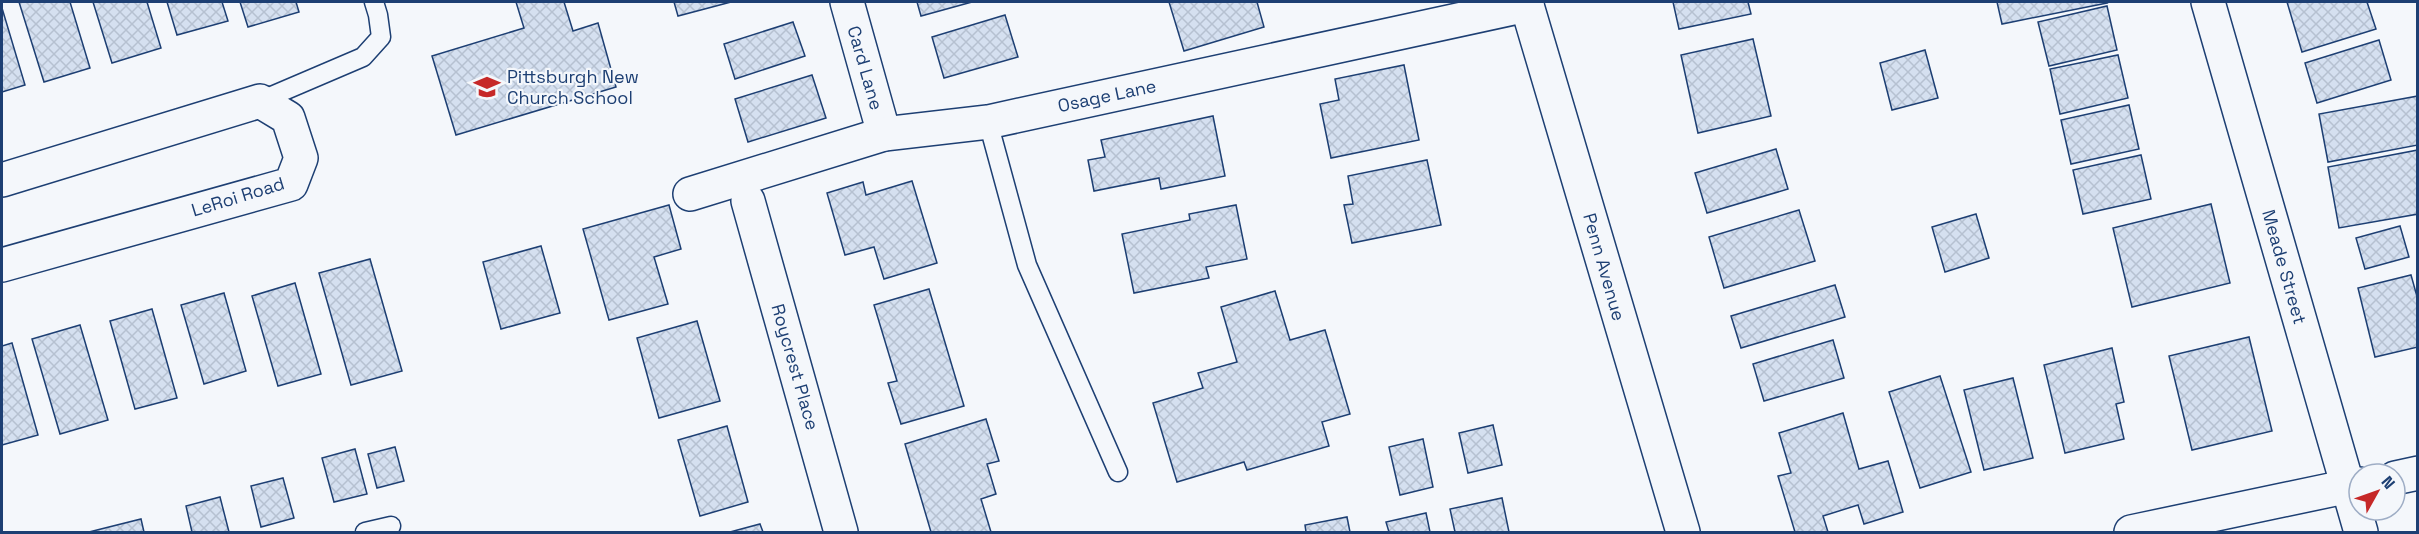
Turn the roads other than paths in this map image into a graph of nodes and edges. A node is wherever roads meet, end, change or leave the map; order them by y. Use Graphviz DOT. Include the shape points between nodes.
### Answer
graph roads {
  1 [pos="374,2"];
  2 [pos="847,2"];
  3 [pos="2208,2"];
  4 [pos="1526,3"];
  5 [pos="260,101"];
  6 [pos="988,122"];
  7 [pos="884,134"];
  8 [pos="2,180"];
  9 [pos="690,194"];
  10 [pos="748,201"];
  11 [pos="2,265"];
  12 [pos="2347,465"];
  13 [pos="1118,472"];
  14 [pos="2347,486"];
  15 [pos="391,526"];
  16 [pos="364,532"];
  17 [pos="841,532"];
  18 [pos="1683,532"];
  19 [pos="2131,532"];
  1 -- 5 [label="lane" via="381,37 363,57"];
  2 -- 7 [label="main road, Card Lane"];
  3 -- 12 [label="main road, Meade Street"];
  4 -- 6 [label="main road, Osage Lane"];
  4 -- 18 [label="main road, Penn Avenue"];
  5 -- 8 [label="main road"];
  5 -- 11 [label="main road, LeRoi Road" via="288,118 301,158 291,184"];
  6 -- 7 [label="main road, Osage Lane"];
  6 -- 13 [label="lane" via="1028,265"];
  7 -- 9 [label="main road, Osage Lane"];
  10 -- 17 [label="main road, Roycrest Place"];
  14 -- 19 [label="main road"];
  15 -- 16 [label="lane"];
}
